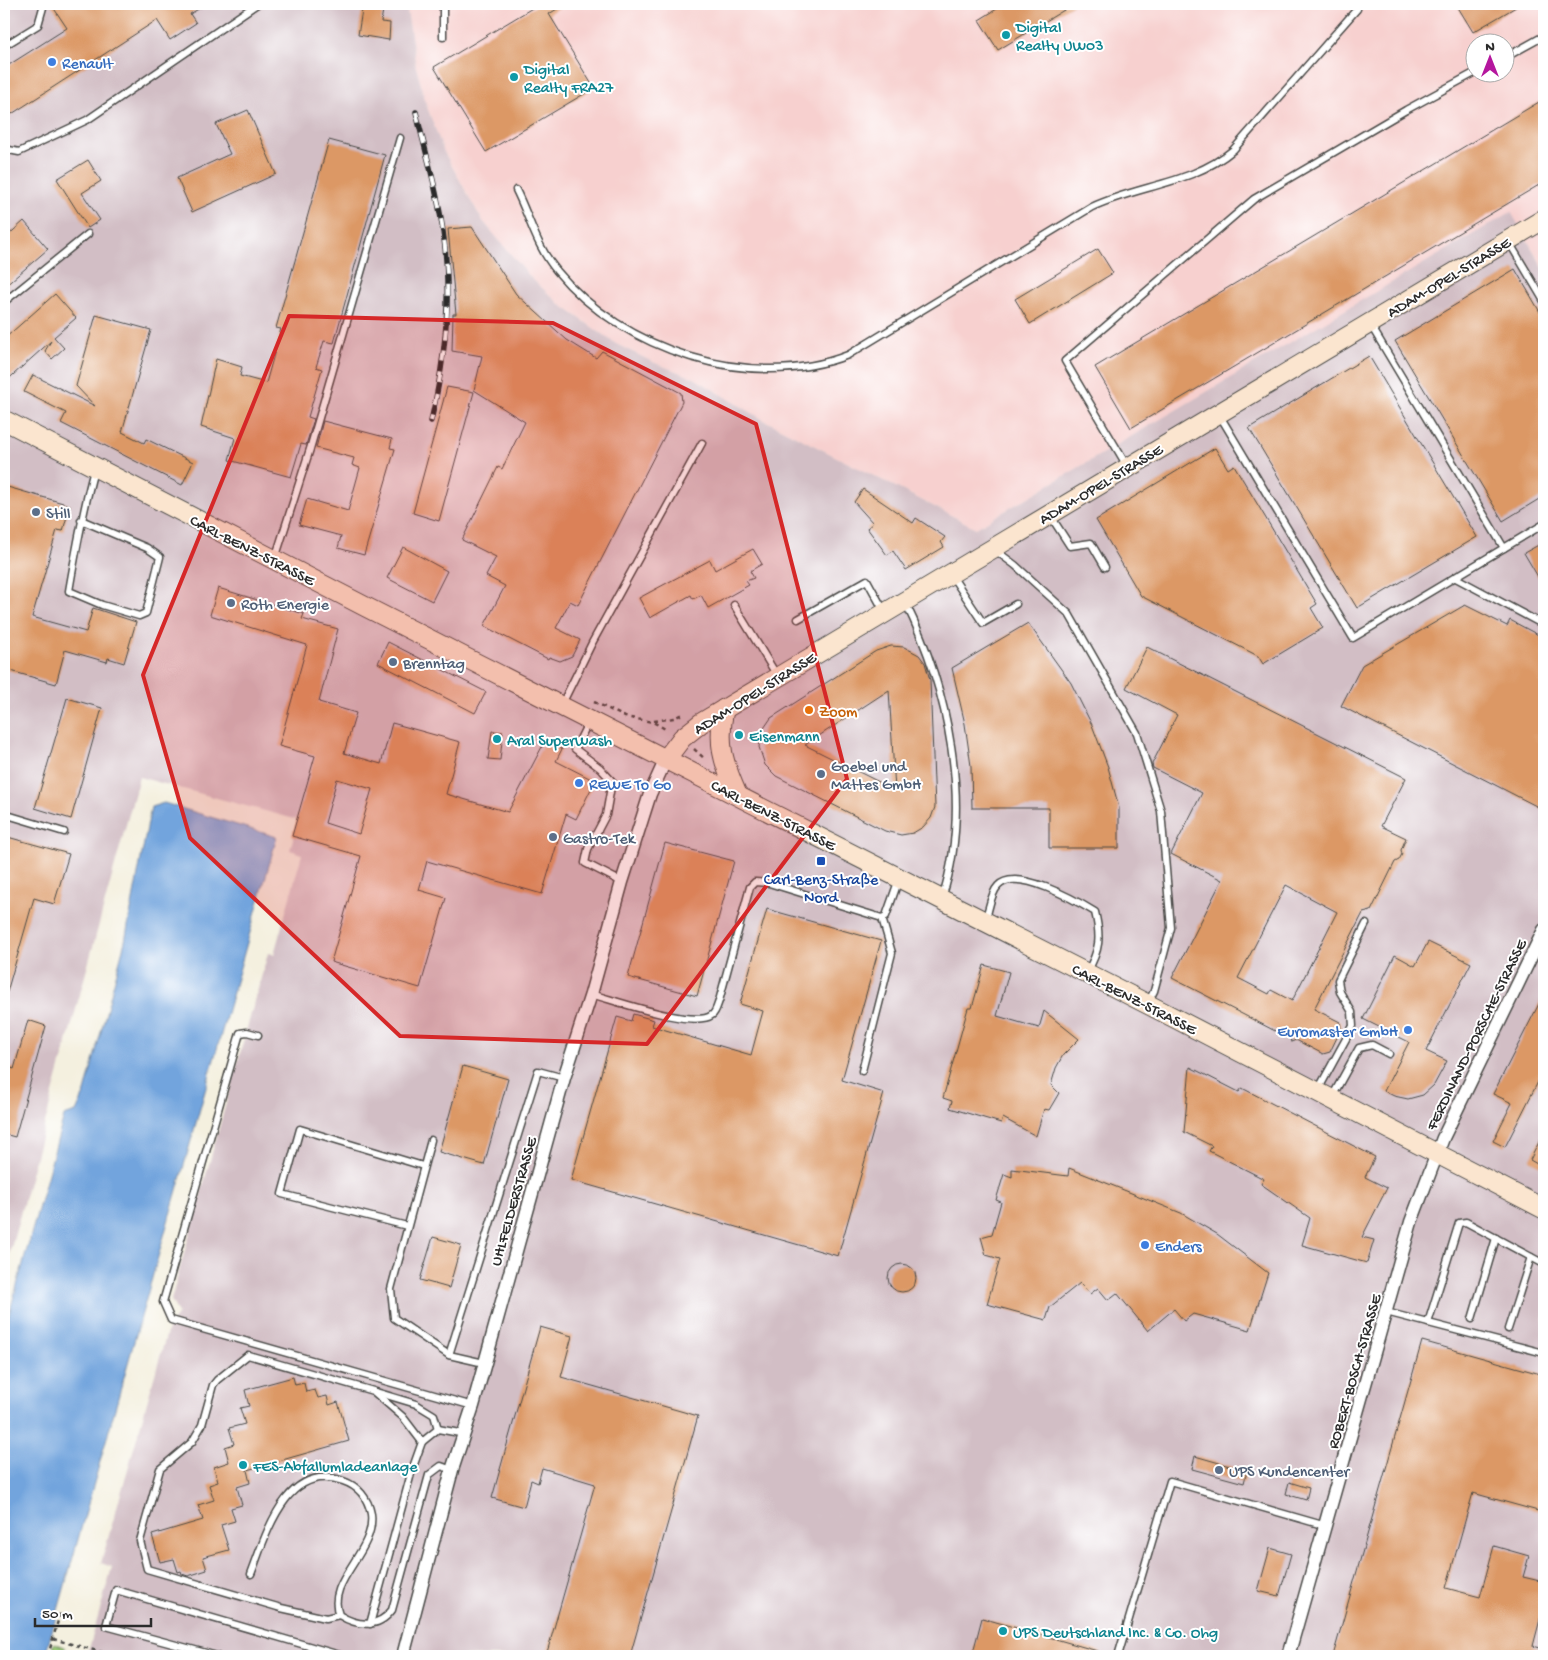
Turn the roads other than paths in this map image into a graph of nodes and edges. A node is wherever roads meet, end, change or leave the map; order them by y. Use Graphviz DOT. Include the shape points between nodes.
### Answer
graph roads {
  1 [pos="44,4"];
  2 [pos="257,4"];
  3 [pos="443,4"];
  4 [pos="1358,9"];
  5 [pos="1544,36"];
  6 [pos="442,37"];
  7 [pos="4,46"];
  8 [pos="1516,51"];
  9 [pos="1466,77"];
  10 [pos="400,138"];
  11 [pos="4,149"];
  12 [pos="516,190"];
  13 [pos="1544,219"];
  14 [pos="88,234"];
  15 [pos="1508,241"];
  16 [pos="1544,301"];
  17 [pos="4,302"];
  18 [pos="1370,323"];
  19 [pos="1218,413"];
  20 [pos="4,420"];
  21 [pos="702,443"];
  22 [pos="95,467"];
  23 [pos="1127,467"];
  24 [pos="1049,513"];
  25 [pos="81,520"];
  26 [pos="1544,524"];
  27 [pos="992,547"];
  28 [pos="1504,548"];
  29 [pos="275,560"];
  30 [pos="1105,568"];
  31 [pos="950,572"];
  32 [pos="1456,578"];
  33 [pos="904,600"];
  34 [pos="1016,604"];
  35 [pos="734,605"];
  36 [pos="884,612"];
  37 [pos="798,619"];
  38 [pos="1544,625"];
  39 [pos="778,676"];
  40 [pos="562,705"];
  41 [pos="724,709"];
  42 [pos="590,719"];
  43 [pos="666,759"];
  44 [pos="737,794"];
  45 [pos="4,814"];
  46 [pos="64,832"];
  47 [pos="900,878"];
  48 [pos="622,882"];
  49 [pos="942,899"];
  50 [pos="882,918"];
  51 [pos="985,921"];
  52 [pos="1366,924"];
  53 [pos="1544,930"];
  54 [pos="1087,974"];
  55 [pos="591,994"];
  56 [pos="1147,1004"];
  57 [pos="258,1035"];
  58 [pos="1389,1054"];
  59 [pos="862,1071"];
  60 [pos="564,1078"];
  61 [pos="1324,1095"];
  62 [pos="431,1140"];
  63 [pos="1436,1153"];
  64 [pos="424,1166"];
  65 [pos="1544,1209"];
  66 [pos="407,1226"];
  67 [pos="1496,1238"];
  68 [pos="1531,1257"];
  69 [pos="1544,1264"];
  70 [pos="1386,1312"];
  71 [pos="1472,1320"];
  72 [pos="1428,1323"];
  73 [pos="1508,1329"];
  74 [pos="1544,1353"];
  75 [pos="449,1355"];
  76 [pos="484,1363"];
  77 [pos="373,1391"];
  78 [pos="473,1406"];
  79 [pos="438,1430"];
  80 [pos="464,1434"];
  81 [pos="422,1442"];
  82 [pos="452,1470"];
  83 [pos="1326,1526"];
  84 [pos="250,1574"];
  85 [pos="339,1615"];
  86 [pos="370,1624"];
  87 [pos="217,1656"];
  88 [pos="344,1656"];
  89 [pos="403,1656"];
  90 [pos="1118,1656"];
  91 [pos="1288,1656"];
  1 -- 7 [label="lane" via="38,25"];
  2 -- 11 [label="lane" via="87,120 19,152"];
  3 -- 6 [label="lane"];
  4 -- 12 [label="lane" via="1233,150 1210,168 1092,207 855,351 808,368 759,368 697,359 673,352 625,327 577,293 557,271 541,250"];
  5 -- 8 [label="lane"];
  9 -- 23 [label="lane" via="1254,199 1065,361"];
  10 -- 29 [label="lane"];
  13 -- 15 [label="main road, ADAM-OPEL-STRASSE"];
  14 -- 17 [label="lane"];
  15 -- 16 [label="lane"];
  15 -- 18 [label="main road, ADAM-OPEL-STRASSE"];
  18 -- 19 [label="main road, ADAM-OPEL-STRASSE"];
  18 -- 28 [label="lane"];
  19 -- 23 [label="main road, ADAM-OPEL-STRASSE"];
  19 -- 32 [label="lane" via="1353,638"];
  20 -- 22 [label="main road, CARL-BENZ-STRASSE"];
  21 -- 40 [label="lane"];
  22 -- 25 [label="lane"];
  22 -- 29 [label="main road, CARL-BENZ-STRASSE"];
  23 -- 24 [label="main road, ADAM-OPEL-STRASSE"];
  24 -- 27 [label="main road, ADAM-OPEL-STRASSE"];
  24 -- 30 [label="lane" via="1070,546 1092,543"];
  25 -- 25 [label="lane" via="147,548 160,557 146,613 139,616 68,591"];
  26 -- 28 [label="lane"];
  27 -- 31 [label="main road, ADAM-OPEL-STRASSE"];
  27 -- 56 [label="lane" via="1069,614 1137,733 1160,811 1171,928 1154,991"];
  28 -- 32 [label="lane"];
  29 -- 40 [label="main road, CARL-BENZ-STRASSE"];
  31 -- 33 [label="main road, ADAM-OPEL-STRASSE"];
  31 -- 34 [label="lane" via="983,623"];
  32 -- 38 [label="lane"];
  33 -- 36 [label="main road, ADAM-OPEL-STRASSE"];
  33 -- 49 [label="lane" via="931,662 950,742 955,798 954,835 951,869"];
  35 -- 39 [label="lane"];
  36 -- 37 [label="lane" via="866,580"];
  36 -- 39 [label="main road, ADAM-OPEL-STRASSE"];
  39 -- 41 [label="main road, ADAM-OPEL-STRASSE"];
  40 -- 42 [label="main road, CARL-BENZ-STRASSE"];
  41 -- 43 [label="main road, ADAM-OPEL-STRASSE" via="690,730"];
  41 -- 44 [label="main road" via="721,754"];
  42 -- 43 [label="main road, CARL-BENZ-STRASSE"];
  42 -- 48 [label="lane" via="575,749 612,780 606,814 588,848 585,863"];
  43 -- 44 [label="main road, CARL-BENZ-STRASSE"];
  43 -- 48 [label="street, UHLFELDERSTRASSE" via="650,794"];
  44 -- 47 [label="main road, CARL-BENZ-STRASSE"];
  45 -- 46 [label="lane"];
  47 -- 49 [label="main road, CARL-BENZ-STRASSE"];
  47 -- 50 [label="lane" via="886,916"];
  48 -- 55 [label="street, UHLFELDERSTRASSE"];
  49 -- 51 [label="main road, CARL-BENZ-STRASSE"];
  50 -- 55 [label="lane" via="769,883 755,882 750,887 719,1001 711,1016 677,1018"];
  50 -- 59 [label="lane" via="892,953"];
  51 -- 54 [label="main road, CARL-BENZ-STRASSE"];
  51 -- 54 [label="lane" via="997,886 1006,880 1022,880 1069,896 1095,912 1100,935"];
  52 -- 61 [label="lane" via="1338,980 1338,987 1352,1012 1353,1026"];
  53 -- 63 [label="street, FERDINAND-PORSCHE-STRASSE"];
  54 -- 56 [label="main road, CARL-BENZ-STRASSE"];
  55 -- 60 [label="street, UHLFELDERSTRASSE"];
  56 -- 61 [label="main road, CARL-BENZ-STRASSE"];
  57 -- 78 [label="lane" via="240,1033 163,1302 171,1320"];
  58 -- 61 [label="lane" via="1372,1045 1359,1048"];
  60 -- 75 [label="lane" via="538,1071"];
  60 -- 76 [label="street, UHLFELDERSTRASSE"];
  61 -- 63 [label="main road, CARL-BENZ-STRASSE"];
  62 -- 64 [label="lane"];
  63 -- 65 [label="main road, CARL-BENZ-STRASSE"];
  63 -- 70 [label="street, ROBERT-BOSCH-STRASSE"];
  64 -- 66 [label="lane"];
  64 -- 66 [label="lane" via="300,1129 282,1194"];
  66 -- 75 [label="lane" via="390,1289 394,1318"];
  67 -- 68 [label="lane"];
  67 -- 71 [label="lane"];
  67 -- 72 [label="lane" via="1466,1222 1459,1223"];
  68 -- 69 [label="lane"];
  68 -- 73 [label="lane"];
  70 -- 72 [label="lane"];
  70 -- 83 [label="street, ROBERT-BOSCH-STRASSE"];
  72 -- 74 [label="lane"];
  75 -- 76 [label="lane"];
  76 -- 78 [label="street, UHLFELDERSTRASSE"];
  77 -- 79 [label="lane" via="416,1404 434,1415"];
  77 -- 81 [label="lane" via="403,1417"];
  77 -- 85 [label="lane" via="248,1355 213,1385 202,1425 192,1442 160,1469 140,1540 146,1569 280,1608 326,1618"];
  78 -- 80 [label="street, UHLFELDERSTRASSE"];
  79 -- 80 [label="lane"];
  79 -- 81 [label="lane"];
  80 -- 82 [label="street, UHLFELDERSTRASSE"];
  81 -- 86 [label="lane"];
  82 -- 86 [label="lane" via="441,1466 429,1475 392,1610 386,1618"];
  82 -- 89 [label="street, UHLFELDERSTRASSE"];
  83 -- 90 [label="lane" via="1170,1481"];
  83 -- 91 [label="street, ROBERT-BOSCH-STRASSE"];
  84 -- 85 [label="lane" via="274,1514 297,1488 314,1478 344,1481 362,1492 371,1533 338,1592"];
  85 -- 86 [label="lane" via="354,1622"];
  87 -- 88 [label="lane" via="106,1626 116,1590"];
}
